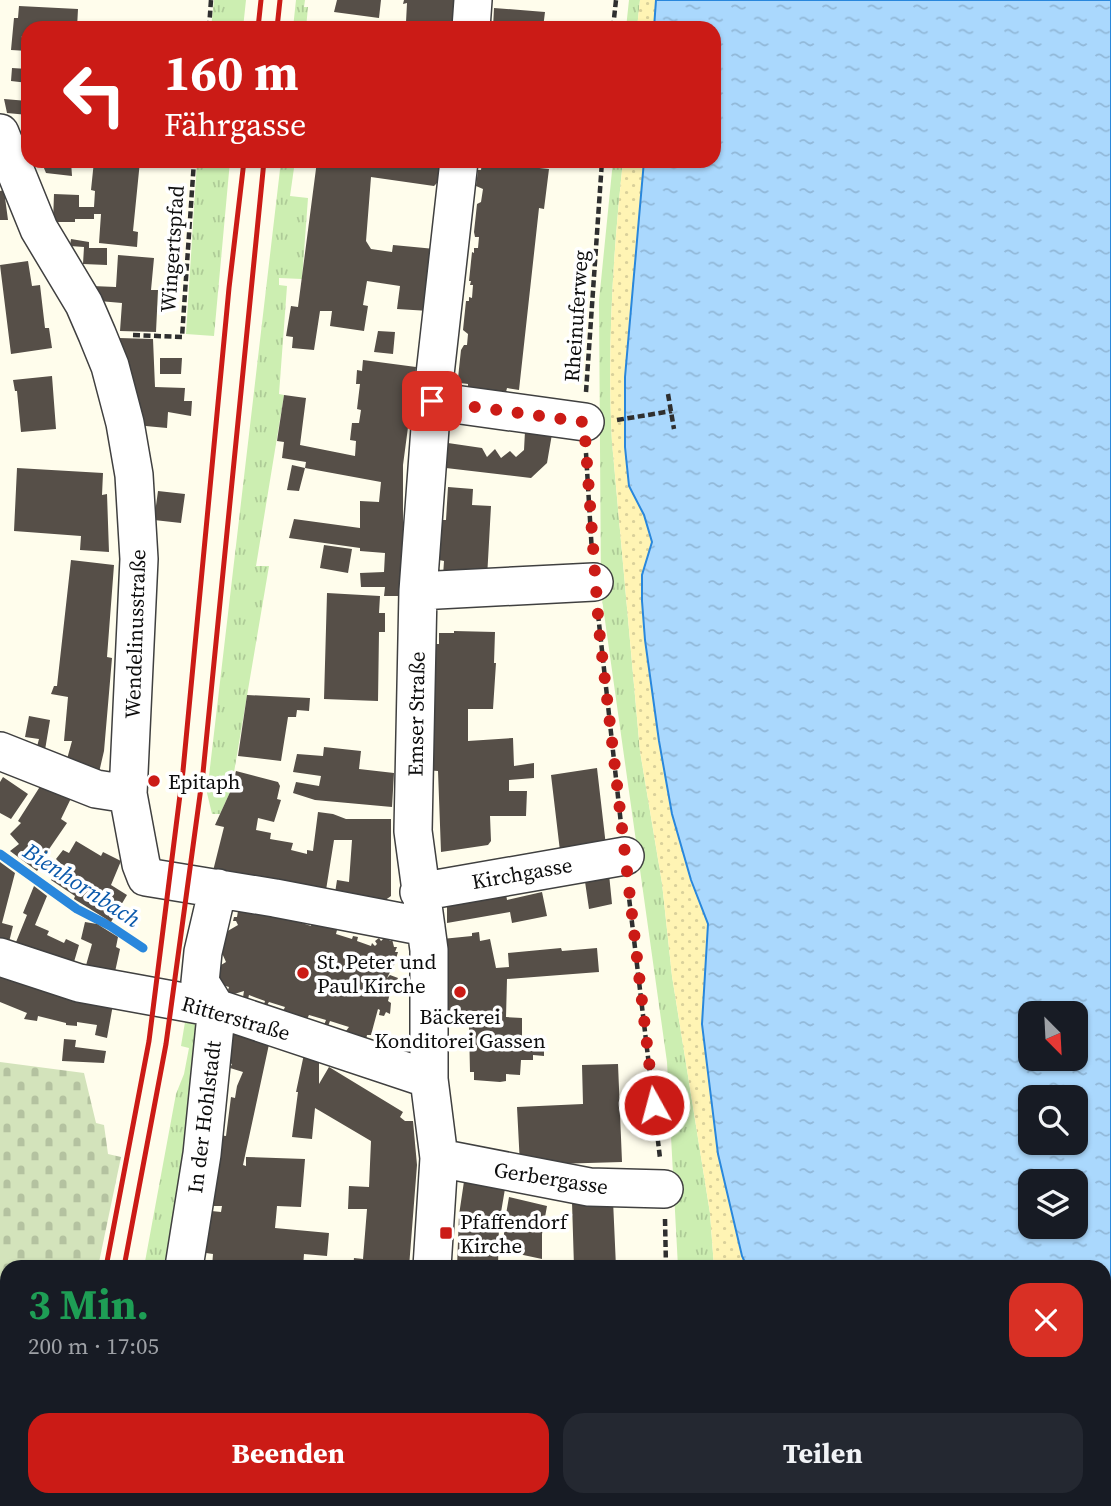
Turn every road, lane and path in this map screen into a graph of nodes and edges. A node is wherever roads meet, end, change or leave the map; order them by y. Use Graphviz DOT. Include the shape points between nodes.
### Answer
graph roads {
  1 [pos="211,0"];
  2 [pos="473,0"];
  3 [pos="616,0"];
  4 [pos="210,21"];
  5 [pos="472,21"];
  6 [pos="614,21"];
  7 [pos="0,133"];
  8 [pos="194,168"];
  9 [pos="458,168"];
  10 [pos="602,168"];
  11 [pos="97,334"];
  12 [pos="668,394"];
  13 [pos="432,401"];
  14 [pos="671,411"];
  15 [pos="584,422"];
  16 [pos="674,429"];
  17 [pos="594,582"];
  18 [pos="418,591"];
  19 [pos="0,751"];
  20 [pos="128,794"];
  21 [pos="625,856"];
  22 [pos="218,888"];
  23 [pos="423,909"];
  24 [pos="0,957"];
  25 [pos="216,1008"];
  26 [pos="429,1079"];
  27 [pos="439,1158"];
  28 [pos="664,1189"];
  29 [pos="185,1260"];
  30 [pos="432,1260"];
  31 [pos="666,1260"];
  1 -- 4 [label="path"];
  2 -- 5 [label="street"];
  3 -- 6 [label="path"];
  7 -- 11 [label="street, Wendelinusstraße" via="39,229"];
  8 -- 11 [label="path, Wingertspfad" via="182,337"];
  9 -- 13 [label="street, Emser Straße"];
  10 -- 15 [label="path, Rheinuferweg"];
  11 -- 20 [label="street, Wendelinusstraße" via="113,375 127,434 136,499 139,559"];
  12 -- 14 [label="path"];
  13 -- 15 [label="street"];
  13 -- 18 [label="street, Emser Straße"];
  14 -- 15 [label="path"];
  14 -- 16 [label="path"];
  15 -- 17 [label="path, Rheinuferweg"];
  17 -- 18 [label="street"];
  17 -- 21 [label="path, Rheinuferweg"];
  18 -- 23 [label="street, Emser Straße" via="413,831"];
  19 -- 20 [label="street" via="96,789"];
  20 -- 22 [label="street, Wendelinusstraße" via="146,877"];
  21 -- 23 [label="street, Kirchgasse"];
  21 -- 28 [label="path, Rheinuferweg"];
  22 -- 23 [label="street, Wendelinusstraße"];
  22 -- 25 [label="street" via="200,982"];
  23 -- 26 [label="street, Emser Straße" via="429,950"];
  24 -- 25 [label="street, Ritterstraße" via="79,984"];
  25 -- 26 [label="street, Ritterstraße"];
  25 -- 29 [label="street, In der Hohlstadt" via="202,1154"];
  26 -- 27 [label="street, Emser Straße"];
  27 -- 28 [label="street, Gerbergasse" via="589,1187"];
  27 -- 30 [label="street, Emser Straße"];
  28 -- 31 [label="path, Rheinuferweg"];
}
